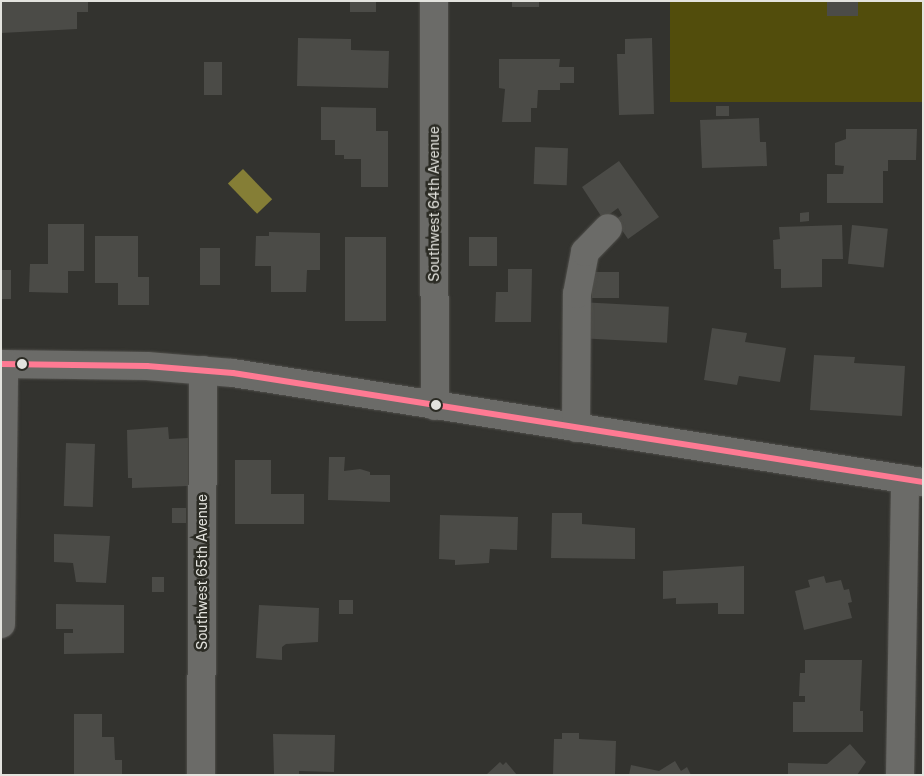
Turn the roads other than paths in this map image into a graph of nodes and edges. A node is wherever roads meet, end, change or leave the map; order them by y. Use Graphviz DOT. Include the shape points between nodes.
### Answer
graph roads {
  1 [pos="434,1"];
  2 [pos="608,228"];
  3 [pos="3,364"];
  4 [pos="203,370"];
  5 [pos="435,406"];
  6 [pos="576,428"];
  7 [pos="914,481"];
  8 [pos="1,624"];
  9 [pos="201,775"];
  10 [pos="900,775"];
  1 -- 5 [label="street, Southwest 64th Avenue"];
  2 -- 6 [label="street" via="585,252 577,294"];
  3 -- 4 [label="street"];
  3 -- 8 [label="street"];
  4 -- 5 [label="street"];
  4 -- 9 [label="street, Southwest 65th Avenue"];
  5 -- 6 [label="street"];
  6 -- 7 [label="street"];
  7 -- 10 [label="street"];
}
